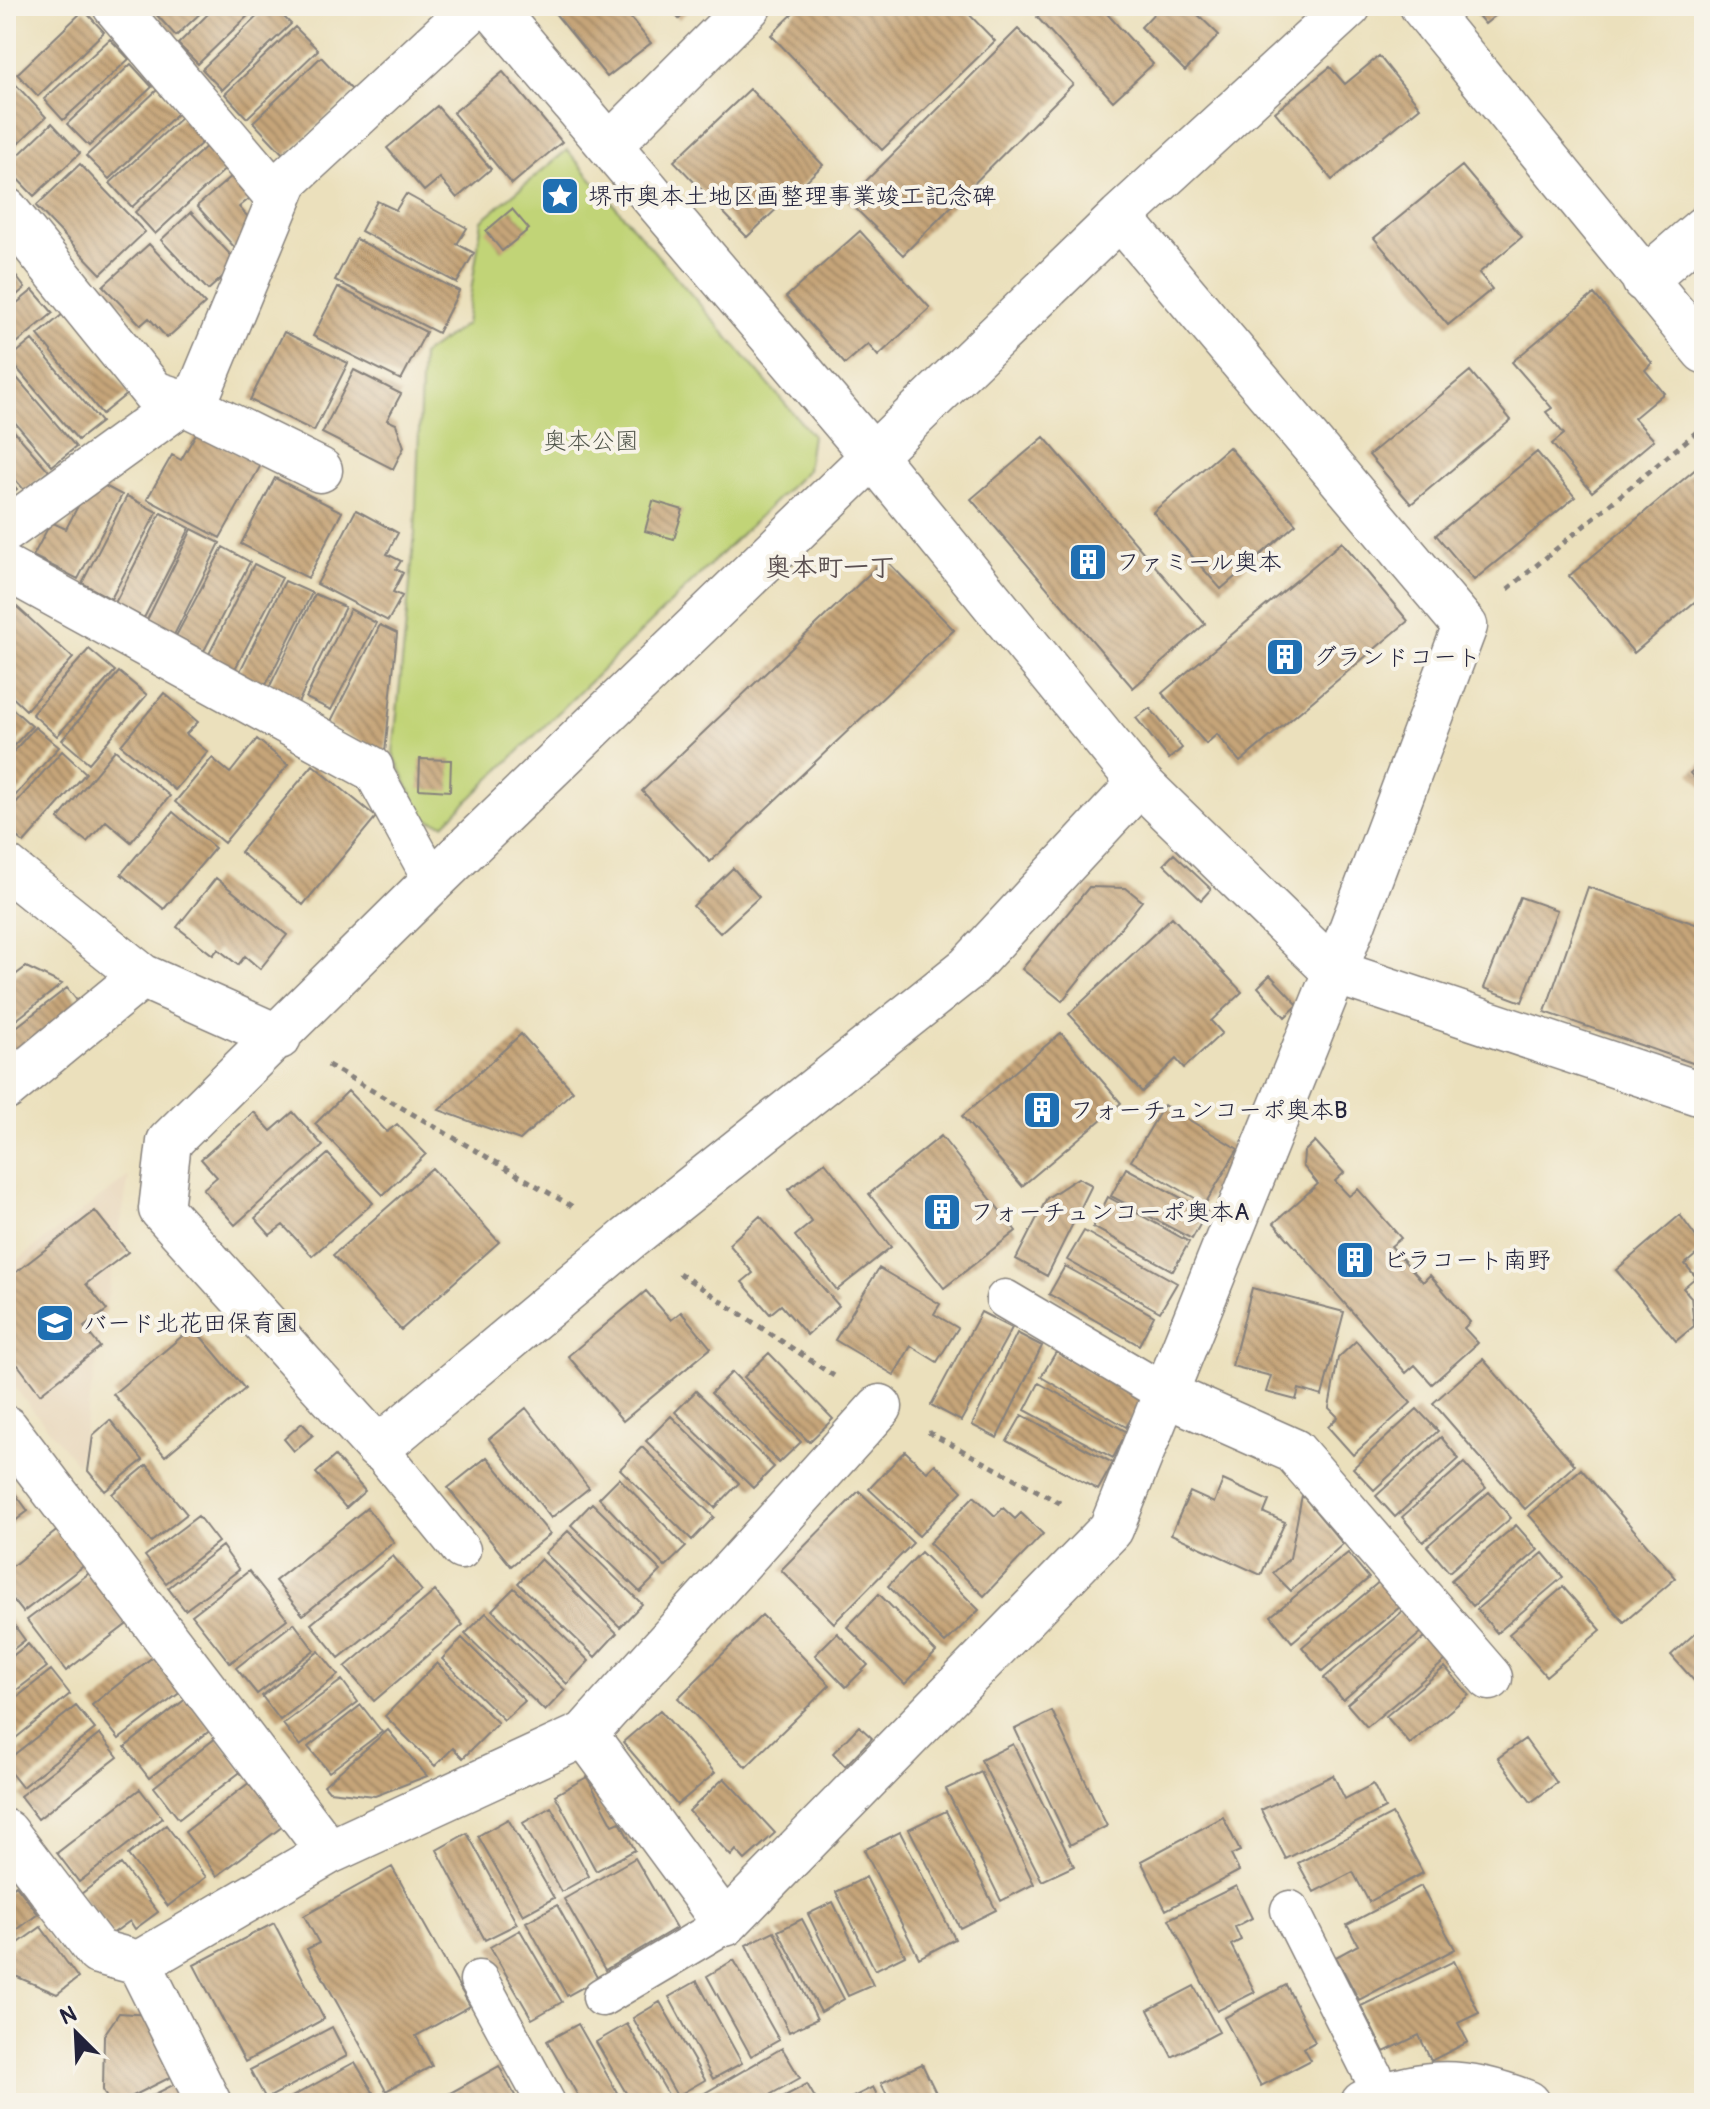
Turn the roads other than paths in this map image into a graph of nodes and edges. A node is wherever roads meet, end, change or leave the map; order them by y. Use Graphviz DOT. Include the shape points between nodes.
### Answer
graph roads {
  1 [pos="115,6"];
  2 [pos="475,6"];
  3 [pos="491,6"];
  4 [pos="749,6"];
  5 [pos="1349,6"];
  6 [pos="1422,6"];
  7 [pos="610,145"];
  8 [pos="279,199"];
  9 [pos="6,210"];
  10 [pos="1120,217"];
  11 [pos="1704,228"];
  12 [pos="1644,280"];
  13 [pos="1704,351"];
  14 [pos="182,402"];
  15 [pos="873,456"];
  16 [pos="320,470"];
  17 [pos="6,530"];
  18 [pos="6,568"];
  19 [pos="371,768"];
  20 [pos="1140,783"];
  21 [pos="6,867"];
  22 [pos="433,881"];
  23 [pos="1335,972"];
  24 [pos="142,976"];
  25 [pos="279,1037"];
  26 [pos="6,1088"];
  27 [pos="1704,1095"];
  28 [pos="1005,1299"];
  29 [pos="1168,1395"];
  30 [pos="880,1407"];
  31 [pos="6,1428"];
  32 [pos="378,1448"];
  33 [pos="461,1550"];
  34 [pos="1490,1678"];
  35 [pos="585,1734"];
  36 [pos="6,1832"];
  37 [pos="329,1852"];
  38 [pos="1290,1910"];
  39 [pos="725,1924"];
  40 [pos="139,1963"];
  41 [pos="479,1980"];
  42 [pos="602,1997"];
  43 [pos="1373,2099"];
  44 [pos="209,2103"];
  45 [pos="546,2103"];
  46 [pos="1528,2103"];
  1 -- 8 [label="street"];
  2 -- 8 [label="street" via="287,180"];
  3 -- 7 [label="street"];
  4 -- 7 [label="street"];
  5 -- 10 [label="street"];
  6 -- 12 [label="street"];
  7 -- 15 [label="street"];
  8 -- 14 [label="street" via="200,390"];
  9 -- 14 [label="street" via="154,393"];
  10 -- 15 [label="street"];
  10 -- 23 [label="street" via="1465,626"];
  11 -- 12 [label="street"];
  12 -- 13 [label="street"];
  14 -- 16 [label="street"];
  14 -- 17 [label="street"];
  15 -- 20 [label="street"];
  15 -- 22 [label="street"];
  18 -- 19 [label="street"];
  19 -- 22 [label="lane"];
  20 -- 23 [label="street"];
  20 -- 32 [label="street" via="968,968 628,1239"];
  21 -- 24 [label="street"];
  22 -- 25 [label="street"];
  23 -- 27 [label="street"];
  23 -- 29 [label="street"];
  24 -- 25 [label="street"];
  24 -- 26 [label="street"];
  25 -- 32 [label="street" via="169,1142 161,1209"];
  28 -- 29 [label="lane"];
  29 -- 34 [label="street" via="1294,1451"];
  29 -- 39 [label="street" via="1111,1529"];
  30 -- 35 [label="street"];
  31 -- 37 [label="street"];
  32 -- 33 [label="lane"];
  35 -- 37 [label="street"];
  35 -- 39 [label="street"];
  36 -- 40 [label="street" via="98,1952"];
  37 -- 40 [label="street"];
  38 -- 43 [label="lane"];
  39 -- 42 [label="lane"];
  40 -- 44 [label="street"];
  41 -- 45 [label="lane"];
  43 -- 46 [label="street" via="1419,2085 1484,2086"];
}
